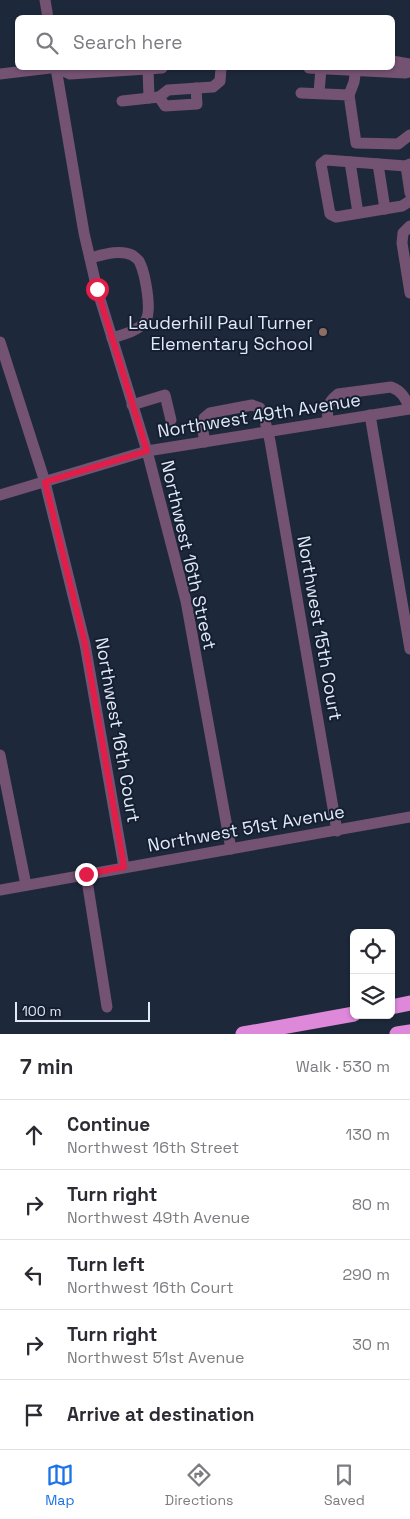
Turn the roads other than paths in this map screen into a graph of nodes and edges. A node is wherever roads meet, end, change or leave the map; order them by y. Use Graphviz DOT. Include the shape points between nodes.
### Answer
graph roads {
  1 [pos="395,62"];
  2 [pos="410,64"];
  3 [pos="33,70"];
  4 [pos="57,70"];
  5 [pos="61,70"];
  6 [pos="122,70"];
  7 [pos="148,70"];
  8 [pos="221,70"];
  9 [pos="321,70"];
  10 [pos="356,70"];
  11 [pos="368,70"];
  12 [pos="410,72"];
  13 [pos="0,74"];
  14 [pos="301,93"];
  15 [pos="319,93"];
  16 [pos="349,95"];
  17 [pos="154,98"];
  18 [pos="122,100"];
  19 [pos="410,135"];
  20 [pos="350,162"];
  21 [pos="378,164"];
  22 [pos="408,165"];
  23 [pos="410,193"];
  24 [pos="410,201"];
  25 [pos="385,209"];
  26 [pos="358,214"];
  27 [pos="410,226"];
  28 [pos="90,258"];
  29 [pos="410,293"];
  30 [pos="112,338"];
  31 [pos="0,342"];
  32 [pos="132,405"];
  33 [pos="410,408"];
  34 [pos="370,415"];
  35 [pos="171,420"];
  36 [pos="328,422"];
  37 [pos="269,432"];
  38 [pos="205,442"];
  39 [pos="147,451"];
  40 [pos="45,482"];
  41 [pos="0,495"];
  42 [pos="410,650"];
  43 [pos="0,755"];
  44 [pos="410,817"];
  45 [pos="337,831"];
  46 [pos="231,849"];
  47 [pos="124,867"];
  48 [pos="86,874"];
  49 [pos="26,885"];
  50 [pos="0,890"];
  51 [pos="410,1003"];
  52 [pos="395,1006"];
  53 [pos="107,1007"];
  54 [pos="350,1015"];
  55 [pos="410,1032"];
  56 [pos="243,1034"];
  57 [pos="397,1034"];
  1 -- 2 [label="street"];
  3 -- 13 [label="street"];
  4 -- 28 [label="street, Northwest 16th Street"];
  5 -- 6 [label="street" via="70,74"];
  7 -- 17 [label="street"];
  8 -- 17 [label="street" via="220,81 213,87 168,90"];
  9 -- 15 [label="street"];
  10 -- 16 [label="street"];
  11 -- 12 [label="street"];
  14 -- 15 [label="street"];
  15 -- 16 [label="street"];
  16 -- 19 [label="street" via="356,143 398,144"];
  17 -- 18 [label="street"];
  20 -- 21 [label="street"];
  20 -- 26 [label="street"];
  20 -- 26 [label="street" via="326,160 321,164 330,214 336,217"];
  21 -- 22 [label="street"];
  21 -- 25 [label="street"];
  22 -- 23 [label="street"];
  24 -- 25 [label="street"];
  25 -- 26 [label="street"];
  27 -- 29 [label="street" via="403,232 402,243"];
  28 -- 30 [label="street, Northwest 16th Street"];
  28 -- 30 [label="street" via="120,252 134,256 140,262 149,313 141,326"];
  30 -- 32 [label="street, Northwest 16th Street"];
  31 -- 40 [label="street, Northwest 16th Court"];
  32 -- 35 [label="street" via="165,395"];
  32 -- 39 [label="street, Northwest 16th Street"];
  33 -- 34 [label="street, Northwest 49th Avenue"];
  33 -- 36 [label="street" via="399,390 391,387 338,394 327,408"];
  34 -- 36 [label="street, Northwest 49th Avenue"];
  34 -- 42 [label="street"];
  36 -- 37 [label="street, Northwest 49th Avenue"];
  37 -- 38 [label="street, Northwest 49th Avenue"];
  37 -- 38 [label="street, Northwest 15th Court" via="260,408 252,405 210,413 202,426"];
  37 -- 45 [label="street, Northwest 15th Court"];
  38 -- 39 [label="street, Northwest 49th Avenue"];
  39 -- 40 [label="street, Northwest 49th Avenue"];
  39 -- 46 [label="street, Northwest 16th Street" via="186,601"];
  40 -- 41 [label="street, Northwest 49th Avenue"];
  40 -- 47 [label="street, Northwest 16th Court" via="85,644"];
  43 -- 49 [label="street"];
  44 -- 45 [label="street, Northwest 51st Avenue"];
  45 -- 46 [label="street, Northwest 51st Avenue"];
  46 -- 47 [label="street, Northwest 51st Avenue"];
  47 -- 48 [label="street, Northwest 51st Avenue"];
  48 -- 49 [label="street, Northwest 51st Avenue"];
  48 -- 53 [label="street"];
  49 -- 50 [label="street, Northwest 51st Avenue"];
  51 -- 52 [label="highway"];
  54 -- 56 [label="highway"];
  55 -- 57 [label="highway"];
}
